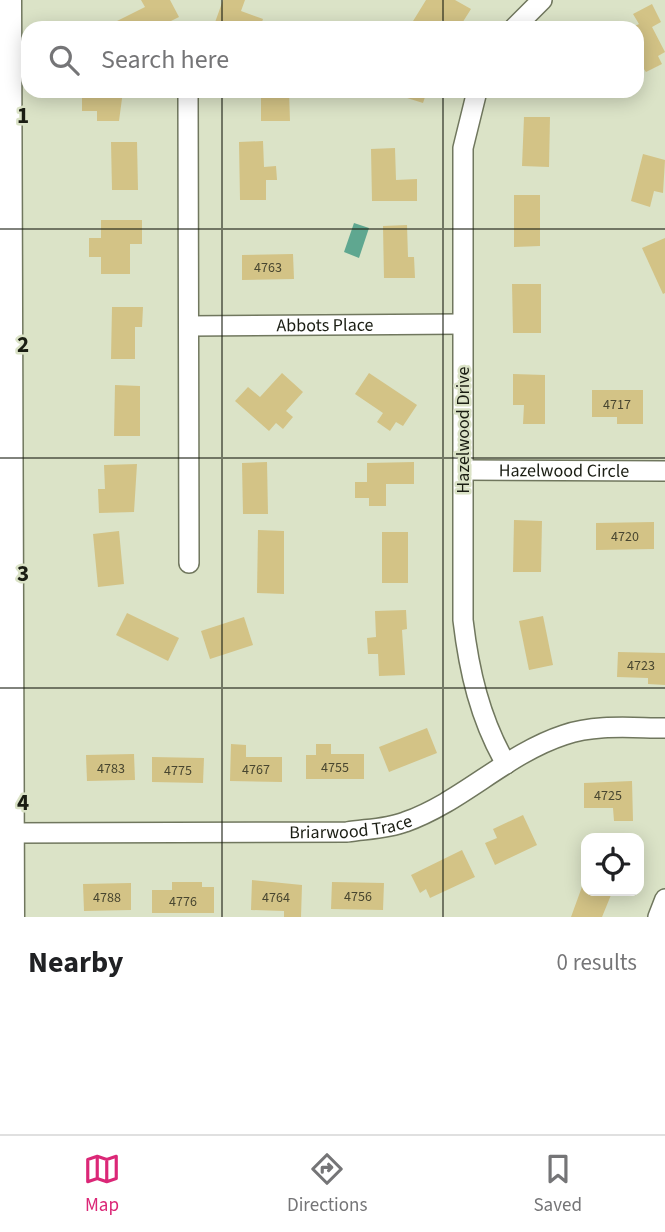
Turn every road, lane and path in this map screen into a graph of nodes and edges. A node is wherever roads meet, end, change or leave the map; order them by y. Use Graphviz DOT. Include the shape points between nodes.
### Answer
graph roads {
  1 [pos="9,0"];
  2 [pos="542,0"];
  3 [pos="521,21"];
  4 [pos="188,98"];
  5 [pos="475,98"];
  6 [pos="462,324"];
  7 [pos="188,326"];
  8 [pos="464,470"];
  9 [pos="665,471"];
  10 [pos="5,563"];
  11 [pos="189,564"];
  12 [pos="665,728"];
  13 [pos="506,764"];
  14 [pos="11,833"];
  15 [pos="665,899"];
  16 [pos="12,917"];
  17 [pos="658,917"];
  1 -- 10 [label="street"];
  2 -- 3 [label="street"];
  4 -- 7 [label="street"];
  5 -- 6 [label="street, Hazelwood Drive" via="463,148"];
  6 -- 7 [label="street, Abbots Place"];
  6 -- 8 [label="street, Hazelwood Drive"];
  7 -- 11 [label="street"];
  8 -- 9 [label="street, Hazelwood Circle"];
  8 -- 13 [label="street, Hazelwood Drive" via="463,620 468,663 479,705"];
  10 -- 14 [label="street"];
  12 -- 13 [label="street, Briarwood Trace" via="565,734"];
  13 -- 14 [label="street, Briarwood Trace" via="404,823 370,829"];
  14 -- 16 [label="street"];
  15 -- 17 [label="street"];
}
